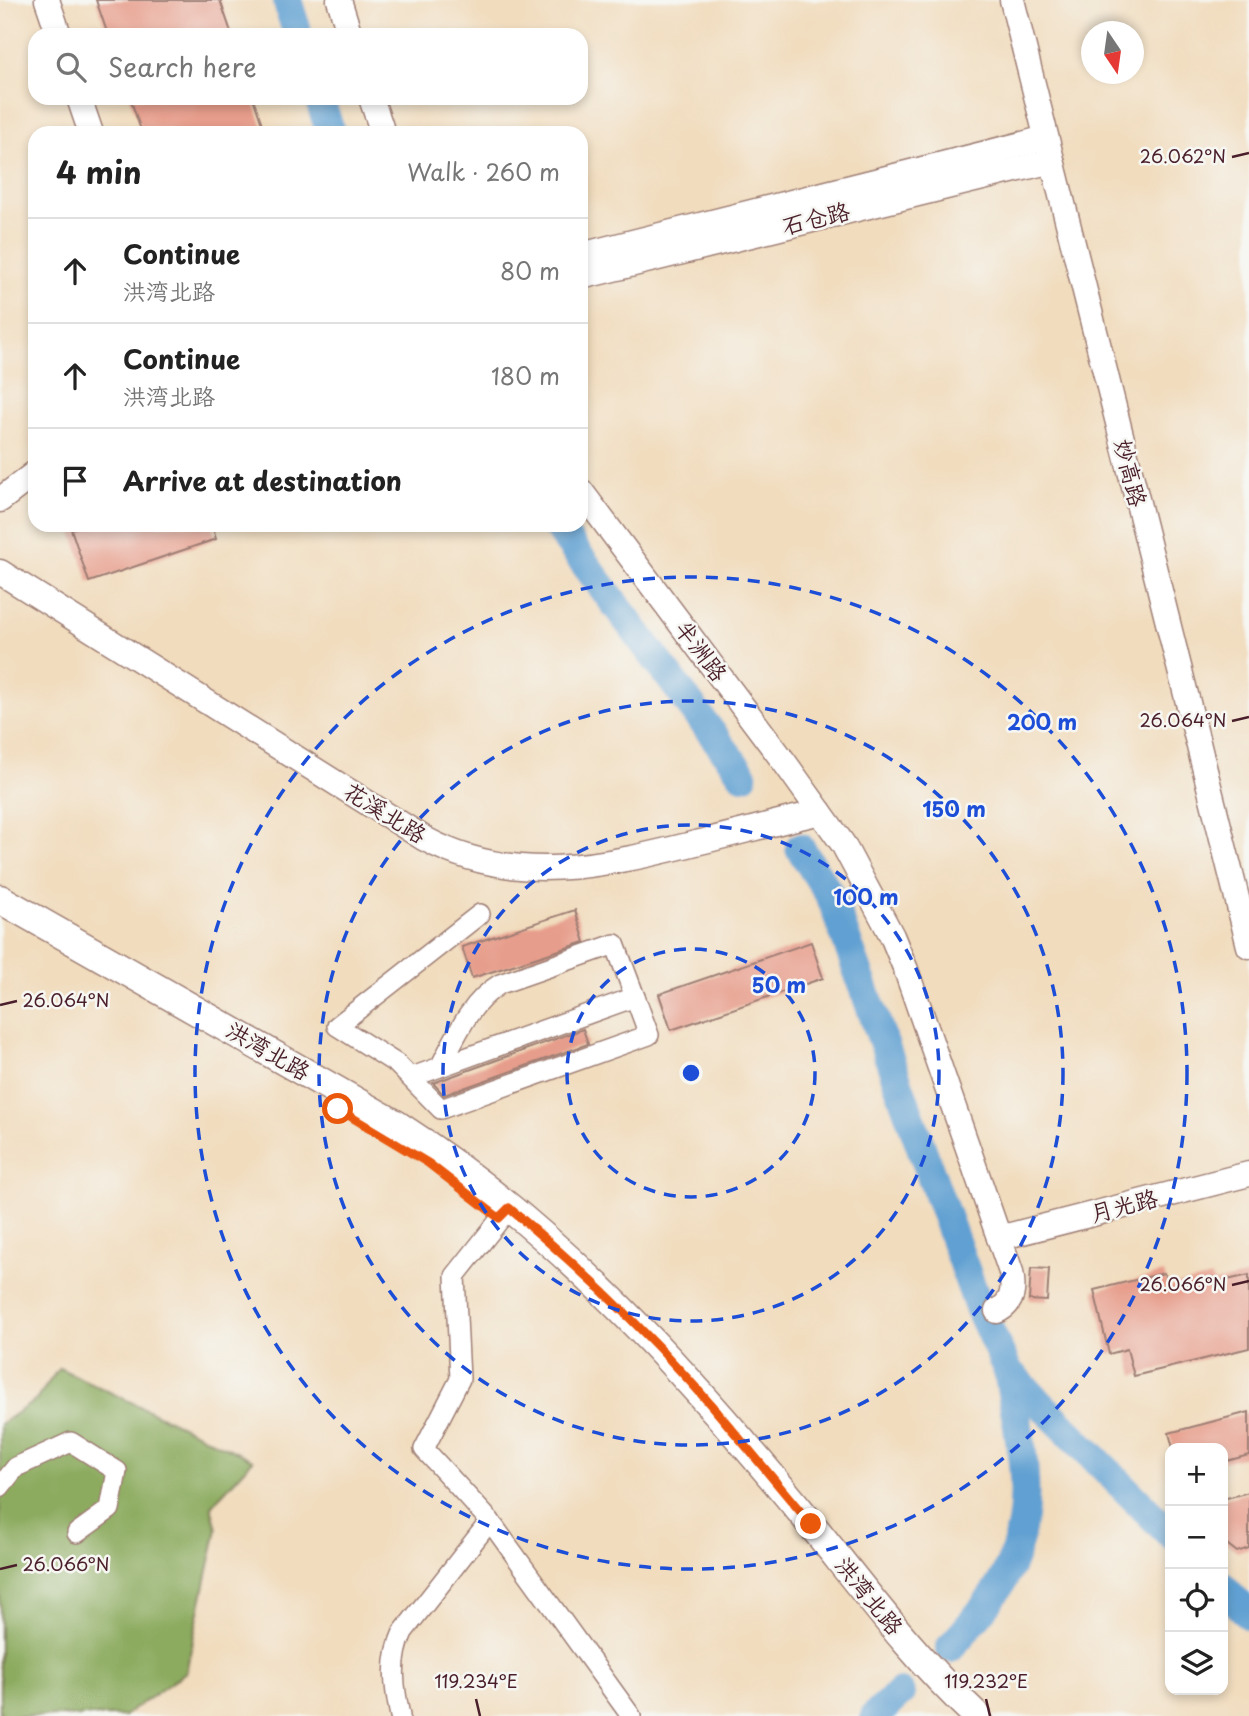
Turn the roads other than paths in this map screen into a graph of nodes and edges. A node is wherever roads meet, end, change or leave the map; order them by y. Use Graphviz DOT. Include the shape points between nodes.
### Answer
graph roads {
  1 [pos="47,0"];
  2 [pos="339,0"];
  3 [pos="1013,0"];
  4 [pos="56,28"];
  5 [pos="348,28"];
  6 [pos="81,105"];
  7 [pos="374,105"];
  8 [pos="89,126"];
  9 [pos="381,126"];
  10 [pos="1049,150"];
  11 [pos="588,252"];
  12 [pos="588,275"];
  13 [pos="28,478"];
  14 [pos="0,500"];
  15 [pos="588,500"];
  16 [pos="0,572"];
  17 [pos="820,812"];
  18 [pos="0,899"];
  19 [pos="481,914"];
  20 [pos="0,920"];
  21 [pos="1249,946"];
  22 [pos="635,996"];
  23 [pos="440,1067"];
  24 [pos="412,1077"];
  25 [pos="1249,1174"];
  26 [pos="504,1213"];
  27 [pos="999,1238"];
  28 [pos="997,1311"];
  29 [pos="0,1487"];
  30 [pos="490,1521"];
  31 [pos="77,1533"];
  32 [pos="400,1716"];
  33 [pos="631,1716"];
  34 [pos="970,1716"];
  1 -- 4 [label="street"];
  2 -- 5 [label="street"];
  3 -- 10 [label="street, 妙高路"];
  6 -- 8 [label="street"];
  7 -- 9 [label="street"];
  10 -- 11 [label="street, 石仓路"];
  10 -- 12 [label="street, 石仓路"];
  10 -- 21 [label="street, 妙高路"];
  13 -- 14 [label="street"];
  15 -- 17 [label="street, 半洲路"];
  16 -- 17 [label="street, 花溪北路" via="425,839 464,857 540,868 585,867"];
  17 -- 27 [label="street, 半洲路" via="843,844 892,936"];
  18 -- 26 [label="main road, 洪湾北路" via="419,1139"];
  19 -- 24 [label="street" via="337,1026"];
  20 -- 26 [label="main road, 洪湾北路" via="382,1134"];
  22 -- 23 [label="street"];
  22 -- 23 [label="street" via="615,944 500,984 475,1006"];
  22 -- 24 [label="street" via="649,1035 441,1108"];
  23 -- 24 [label="street"];
  25 -- 27 [label="street, 月光路"];
  26 -- 30 [label="street" via="454,1276 460,1379 424,1449"];
  26 -- 34 [label="main road, 洪湾北路" via="580,1270 686,1377"];
  27 -- 28 [label="street, 半洲路" via="1013,1287 1010,1300"];
  29 -- 31 [label="street" via="16,1467 71,1443 117,1471 110,1509"];
  30 -- 32 [label="street" via="398,1642 393,1671"];
  30 -- 33 [label="street"];
}
